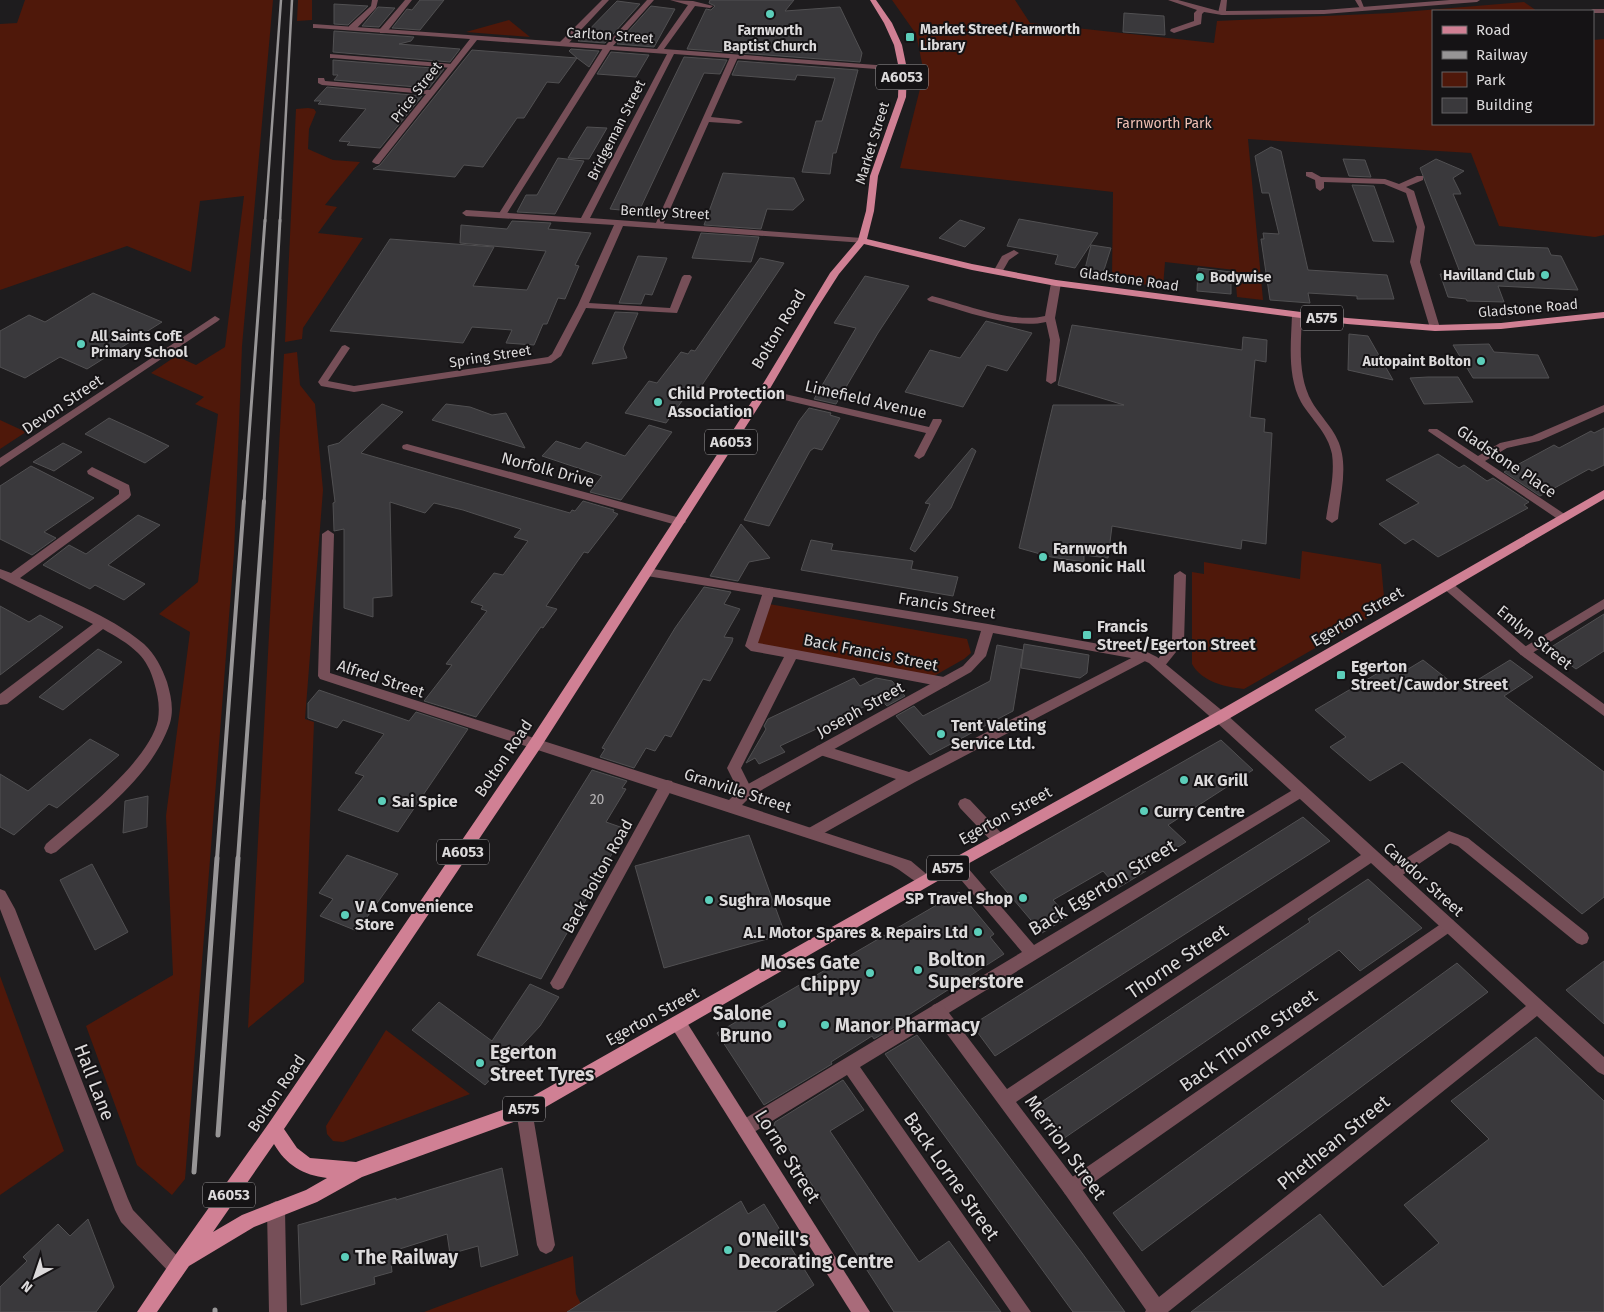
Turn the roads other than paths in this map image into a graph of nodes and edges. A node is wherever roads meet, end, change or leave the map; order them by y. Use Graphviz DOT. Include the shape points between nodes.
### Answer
graph roads {
  1 [pos="375,0"];
  2 [pos="409,0"];
  3 [pos="606,0"];
  4 [pos="651,0"];
  5 [pos="673,0"];
  6 [pos="873,0"];
  7 [pos="1171,0"];
  8 [pos="1224,0"];
  9 [pos="1358,0"];
  10 [pos="1477,0"];
  11 [pos="1437,1"];
  12 [pos="693,3"];
  13 [pos="710,6"];
  14 [pos="1363,9"];
  15 [pos="1202,10"];
  16 [pos="1222,13"];
  17 [pos="316,26"];
  18 [pos="352,28"];
  19 [pos="383,31"];
  20 [pos="1174,31"];
  21 [pos="475,38"];
  22 [pos="563,44"];
  23 [pos="608,47"];
  24 [pos="659,51"];
  25 [pos="672,52"];
  26 [pos="333,56"];
  27 [pos="734,56"];
  28 [pos="452,66"];
  29 [pos="903,69"];
  30 [pos="323,84"];
  31 [pos="432,92"];
  32 [pos="706,119"];
  33 [pos="739,122"];
  34 [pos="376,162"];
  35 [pos="1309,174"];
  36 [pos="1420,178"];
  37 [pos="1402,186"];
  38 [pos="466,213"];
  39 [pos="502,215"];
  40 [pos="584,221"];
  41 [pos="620,224"];
  42 [pos="659,225"];
  43 [pos="862,241"];
  44 [pos="1014,253"];
  45 [pos="998,272"];
  46 [pos="687,277"];
  47 [pos="1056,283"];
  48 [pos="932,299"];
  49 [pos="583,305"];
  50 [pos="1297,315"];
  51 [pos="1604,315"];
  52 [pos="1050,318"];
  53 [pos="215,319"];
  54 [pos="1434,328"];
  55 [pos="345,348"];
  56 [pos="1051,381"];
  57 [pos="763,392"];
  58 [pos="1604,408"];
  59 [pos="1433,431"];
  60 [pos="407,447"];
  61 [pos="919,456"];
  62 [pos="1478,461"];
  63 [pos="0,463"];
  64 [pos="92,471"];
  65 [pos="1604,494"];
  66 [pos="1562,518"];
  67 [pos="1332,519"];
  68 [pos="680,522"];
  69 [pos="328,534"];
  70 [pos="647,572"];
  71 [pos="1180,575"];
  72 [pos="5,576"];
  73 [pos="1448,585"];
  74 [pos="769,592"];
  75 [pos="1604,603"];
  76 [pos="101,624"];
  77 [pos="988,628"];
  78 [pos="1525,652"];
  79 [pos="792,654"];
  80 [pos="1145,656"];
  81 [pos="1160,664"];
  82 [pos="944,682"];
  83 [pos="0,699"];
  84 [pos="1604,711"];
  85 [pos="1220,718"];
  86 [pos="534,746"];
  87 [pos="822,750"];
  88 [pos="910,778"];
  89 [pos="667,785"];
  90 [pos="1300,791"];
  91 [pos="746,792"];
  92 [pos="965,804"];
  93 [pos="732,806"];
  94 [pos="812,833"];
  95 [pos="999,840"];
  96 [pos="52,848"];
  97 [pos="1372,855"];
  98 [pos="956,864"];
  99 [pos="1393,874"];
  100 [pos="925,881"];
  101 [pos="0,895"];
  102 [pos="1448,925"];
  103 [pos="1582,938"];
  104 [pos="1032,953"];
  105 [pos="558,984"];
  106 [pos="1537,1006"];
  107 [pos="938,1010"];
  108 [pos="678,1023"];
  109 [pos="848,1064"];
  110 [pos="1604,1067"];
  111 [pos="1005,1100"];
  112 [pos="524,1110"];
  113 [pos="745,1128"];
  114 [pos="276,1129"];
  115 [pos="358,1170"];
  116 [pos="1071,1188"];
  117 [pos="276,1210"];
  118 [pos="546,1245"];
  119 [pos="180,1264"];
  120 [pos="1156,1311"];
  121 [pos="146,1312"];
  122 [pos="278,1312"];
  123 [pos="861,1312"];
  124 [pos="1022,1312"];
  1 -- 18 [label="street" via="374,7"];
  2 -- 19 [label="street"];
  3 -- 22 [label="street"];
  4 -- 23 [label="street"];
  5 -- 12 [label="street"];
  6 -- 29 [label="main road, Market Street / A6053" via="898,45"];
  7 -- 15 [label="street"];
  8 -- 16 [label="street"];
  9 -- 14 [label="street"];
  10 -- 11 [label="street"];
  11 -- 14 [label="street"];
  12 -- 13 [label="street"];
  12 -- 24 [label="street"];
  14 -- 16 [label="street"];
  15 -- 16 [label="street"];
  15 -- 20 [label="street" via="1198,13 1198,22"];
  17 -- 18 [label="street, Carlton Street"];
  18 -- 19 [label="street, Carlton Street"];
  19 -- 21 [label="street, Carlton Street"];
  21 -- 22 [label="street, Carlton Street"];
  21 -- 28 [label="street, Price Street"];
  22 -- 23 [label="street, Carlton Street"];
  23 -- 24 [label="street, Carlton Street"];
  23 -- 39 [label="street"];
  24 -- 25 [label="street, Carlton Street"];
  25 -- 27 [label="street, Carlton Street"];
  25 -- 40 [label="street, Bridgeman Street"];
  26 -- 28 [label="street"];
  27 -- 29 [label="street, Carlton Street"];
  27 -- 32 [label="street"];
  28 -- 31 [label="street, Price Street"];
  29 -- 43 [label="main road, Market Street / A6053" via="902,97 874,176"];
  30 -- 31 [label="street"];
  31 -- 34 [label="street, Price Street"];
  32 -- 33 [label="street"];
  32 -- 42 [label="street"];
  35 -- 37 [label="street" via="1320,183 1385,182"];
  36 -- 37 [label="street"];
  37 -- 54 [label="street" via="1412,195 1421,227 1415,262"];
  38 -- 39 [label="street, Bentley Street"];
  39 -- 40 [label="street, Bentley Street"];
  40 -- 41 [label="street, Bentley Street"];
  41 -- 42 [label="street, Bentley Street"];
  41 -- 49 [label="street, Spring Street"];
  42 -- 43 [label="street, Bentley Street"];
  43 -- 45 [label="main road, Gladstone Road / A575"];
  43 -- 57 [label="main road, Bolton Road / A6053" via="835,273"];
  44 -- 45 [label="street" via="1004,258"];
  45 -- 47 [label="main road, Gladstone Road / A575"];
  46 -- 49 [label="street" via="674,311"];
  47 -- 50 [label="main road, Gladstone Road / A575"];
  47 -- 52 [label="street"];
  48 -- 52 [label="street" via="1017,320 1036,322"];
  49 -- 55 [label="street, Spring Street" via="556,356 545,362 354,389 325,384 322,382"];
  50 -- 54 [label="main road, Gladstone Road / A575"];
  50 -- 67 [label="street" via="1296,345 1301,389 1328,431 1337,455"];
  51 -- 54 [label="main road, Gladstone Road / A575" via="1501,326"];
  52 -- 56 [label="street" via="1055,340"];
  53 -- 63 [label="street, Devon Street"];
  57 -- 61 [label="street, Limefield Avenue" via="934,426"];
  57 -- 68 [label="main road, Bolton Road / A6053"];
  58 -- 62 [label="street" via="1535,439 1504,445"];
  59 -- 62 [label="street, Gladstone Place"];
  60 -- 68 [label="street, Norfolk Drive"];
  62 -- 66 [label="street, Gladstone Place"];
  64 -- 72 [label="street" via="125,488 125,495"];
  65 -- 66 [label="main road, Egerton Street / A575"];
  66 -- 73 [label="main road, Egerton Street / A575"];
  68 -- 70 [label="main road, Bolton Road / A6053"];
  69 -- 86 [label="street, Alfred Street" via="324,676"];
  70 -- 74 [label="street, Francis Street"];
  70 -- 86 [label="main road, Bolton Road / A6053"];
  71 -- 81 [label="street" via="1178,642"];
  72 -- 76 [label="street"];
  73 -- 78 [label="street, Emlyn Street"];
  73 -- 85 [label="main road, Egerton Street / A575"];
  74 -- 77 [label="street, Francis Street"];
  74 -- 79 [label="street" via="751,646"];
  75 -- 78 [label="street"];
  76 -- 83 [label="street"];
  76 -- 96 [label="street" via="148,655 155,666 166,703 164,720 156,739 130,776"];
  77 -- 80 [label="street, Francis Street"];
  77 -- 82 [label="street, Joseph Street" via="980,656"];
  78 -- 84 [label="street, Emlyn Street"];
  79 -- 82 [label="street, Back Francis Street"];
  79 -- 91 [label="street" via="734,768"];
  80 -- 81 [label="street, Francis Street"];
  80 -- 88 [label="street"];
  81 -- 85 [label="street, Francis Street"];
  82 -- 87 [label="street, Joseph Street"];
  85 -- 90 [label="street, Cawdor Street"];
  85 -- 95 [label="main road, Egerton Street / A575"];
  86 -- 89 [label="street, Granville Street"];
  86 -- 114 [label="main road, Bolton Road / A6053"];
  87 -- 88 [label="street"];
  87 -- 91 [label="street, Joseph Street"];
  88 -- 94 [label="street"];
  89 -- 93 [label="street, Granville Street"];
  89 -- 105 [label="street, Back Bolton Road"];
  90 -- 97 [label="street, Cawdor Street"];
  90 -- 104 [label="street, Back Egerton Street"];
  91 -- 93 [label="street, Joseph Street"];
  92 -- 95 [label="street"];
  93 -- 94 [label="street, Granville Street"];
  94 -- 100 [label="street, Granville Street" via="906,865"];
  95 -- 98 [label="main road, Egerton Street / A575"];
  97 -- 99 [label="street, Cawdor Street"];
  97 -- 111 [label="street, Thorne Street"];
  98 -- 100 [label="main road, Egerton Street / A575"];
  98 -- 104 [label="street"];
  99 -- 102 [label="street, Cawdor Street"];
  99 -- 103 [label="street" via="1449,837 1463,842"];
  100 -- 108 [label="main road, Egerton Street / A575"];
  101 -- 119 [label="street, Hall Lane" via="120,1204 127,1216"];
  102 -- 106 [label="street, Cawdor Street"];
  102 -- 116 [label="street, Back Thorne Street"];
  104 -- 107 [label="street, Back Egerton Street"];
  106 -- 110 [label="street, Cawdor Street"];
  106 -- 120 [label="street, Phethean Street"];
  107 -- 109 [label="street, Back Egerton Street"];
  107 -- 111 [label="street, Merrion Street"];
  108 -- 112 [label="main road, Egerton Street / A575"];
  108 -- 113 [label="street, Lorne Street"];
  109 -- 113 [label="street, Back Egerton Street"];
  109 -- 124 [label="street, Back Lorne Street"];
  111 -- 116 [label="street, Merrion Street"];
  112 -- 115 [label="main road, Egerton Street / A575"];
  112 -- 118 [label="street"];
  113 -- 123 [label="street, Lorne Street"];
  114 -- 115 [label="main road, Egerton Street" via="286,1150 300,1163 316,1170"];
  114 -- 119 [label="main road, Bolton Road / A6053"];
  115 -- 117 [label="main road, Egerton Street / A575" via="311,1196"];
  116 -- 120 [label="street, Merrion Street"];
  117 -- 119 [label="main road, Egerton Street / A575" via="248,1221"];
  117 -- 122 [label="street"];
  119 -- 121 [label="main road, Bolton Road / A575"];
}
